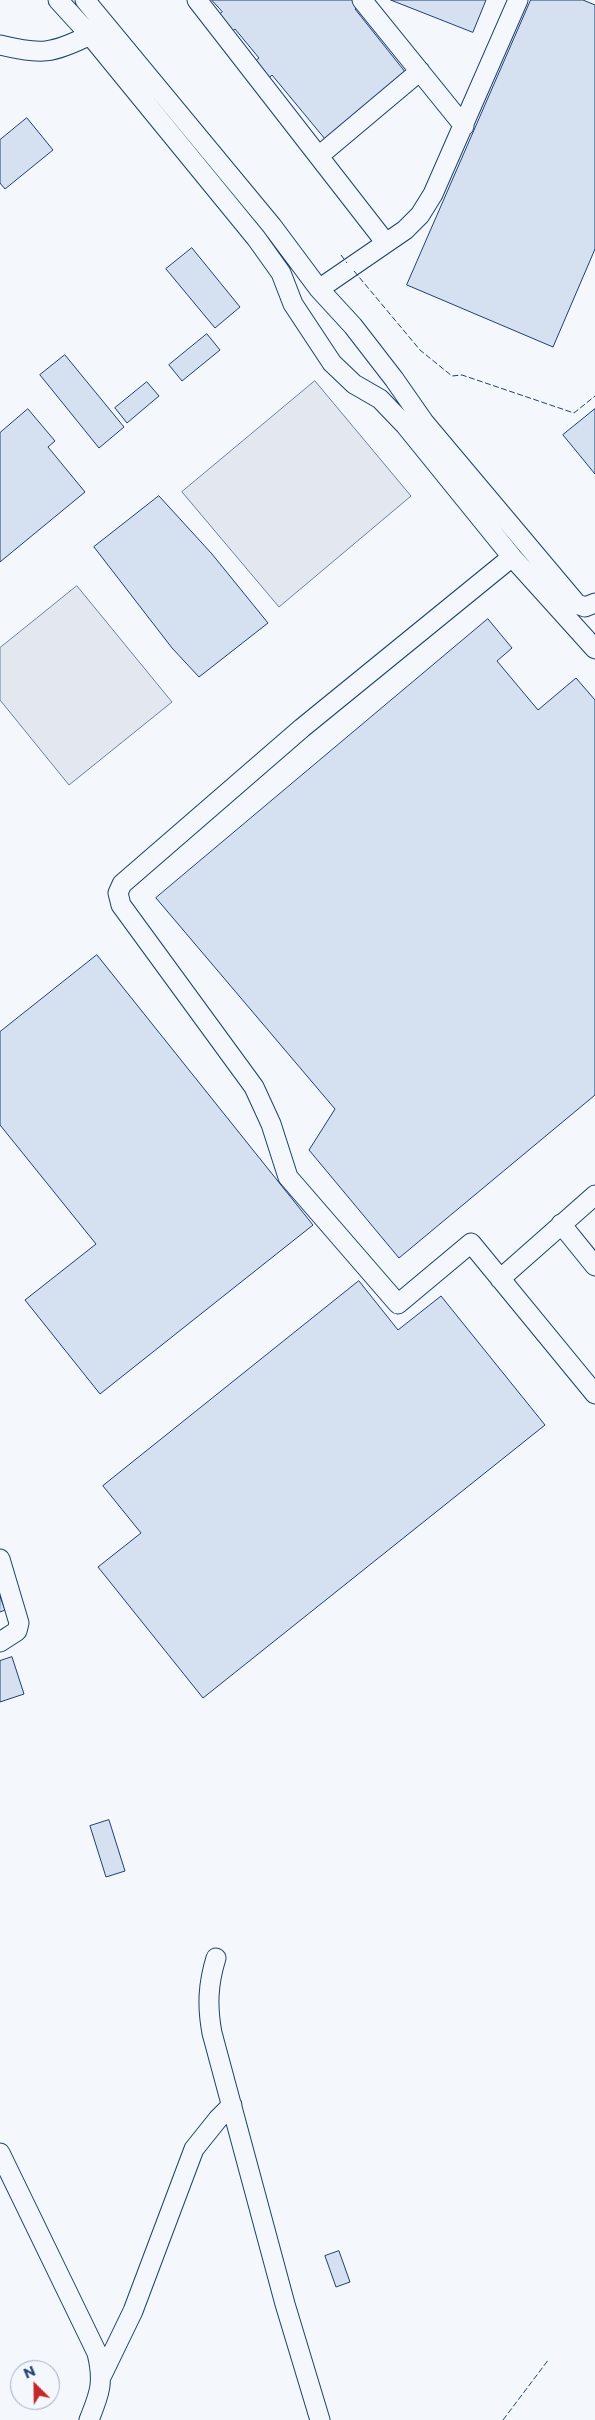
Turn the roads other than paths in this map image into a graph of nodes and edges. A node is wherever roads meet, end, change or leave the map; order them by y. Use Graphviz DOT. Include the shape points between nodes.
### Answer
graph roads {
  1 [pos="58,0"];
  2 [pos="85,0"];
  3 [pos="196,0"];
  4 [pos="362,0"];
  5 [pos="518,0"];
  6 [pos="90,35"];
  7 [pos="0,45"];
  8 [pos="420,71"];
  9 [pos="464,126"];
  10 [pos="320,155"];
  11 [pos="386,243"];
  12 [pos="319,289"];
  13 [pos="512,557"];
  14 [pos="595,603"];
  15 [pos="595,649"];
  16 [pos="595,1196"];
  17 [pos="561,1224"];
  18 [pos="595,1266"];
  19 [pos="500,1279"];
  20 [pos="595,1394"];
  21 [pos="0,1559"];
  22 [pos="0,1642"];
  23 [pos="216,1958"];
  24 [pos="232,2105"];
  25 [pos="0,2153"];
  26 [pos="102,2375"];
  27 [pos="89,2420"];
  28 [pos="320,2420"];
  1 -- 6 [label="lane"];
  2 -- 12 [label="lane" via="272,226"];
  3 -- 10 [label="lane"];
  4 -- 8 [label="lane"];
  5 -- 9 [label="lane"];
  6 -- 7 [label="lane" via="54,51 36,53"];
  6 -- 13 [label="lane" via="256,238 281,273 293,304 332,363 354,384 380,399 405,425"];
  8 -- 9 [label="lane"];
  8 -- 10 [label="lane"];
  9 -- 11 [label="lane" via="420,215"];
  10 -- 11 [label="lane"];
  11 -- 12 [label="lane"];
  12 -- 14 [label="lane" via="394,379 424,422 577,604 585,607"];
  13 -- 15 [label="lane"];
  13 -- 19 [label="lane" via="302,728 122,884 118,894 121,905 254,1087 271,1124 288,1177 398,1304 471,1243"];
  16 -- 17 [label="lane"];
  17 -- 18 [label="lane"];
  17 -- 19 [label="lane"];
  19 -- 20 [label="lane"];
  21 -- 22 [label="lane" via="19,1624 17,1630"];
  23 -- 24 [label="lane" via="209,1979 207,2008"];
  24 -- 26 [label="lane" via="194,2149 133,2311"];
  24 -- 28 [label="lane"];
  25 -- 26 [label="lane" via="98,2353"];
  26 -- 27 [label="lane"];
}
